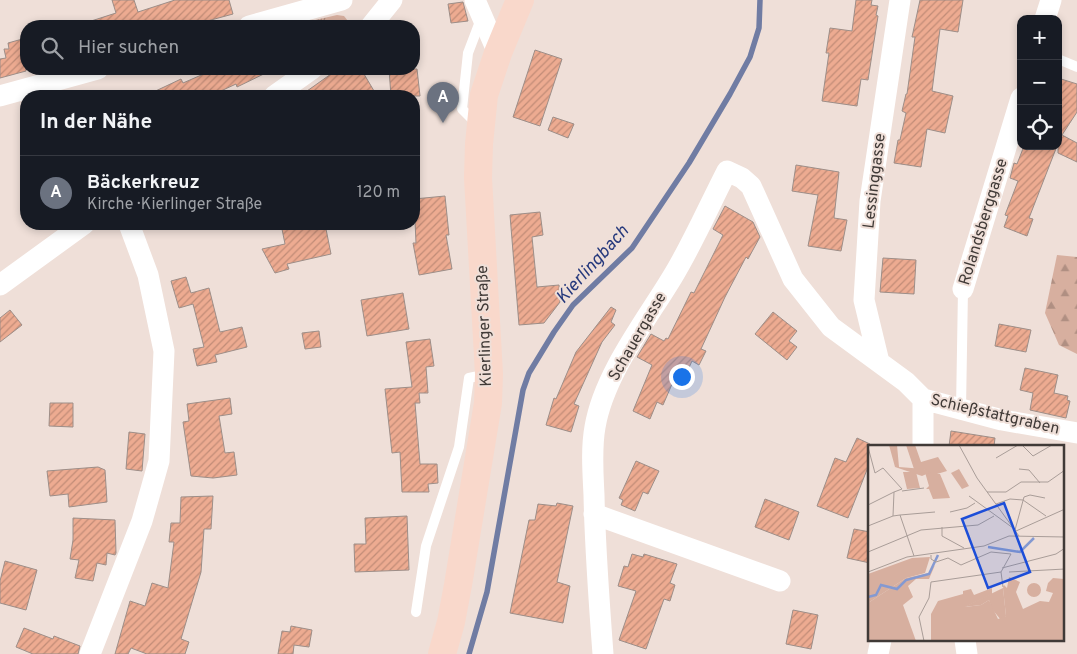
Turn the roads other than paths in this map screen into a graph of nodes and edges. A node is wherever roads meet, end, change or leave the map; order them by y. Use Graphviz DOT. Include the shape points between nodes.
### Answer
graph roads {
  1 [pos="342,0"];
  2 [pos="392,0"];
  3 [pos="520,0"];
  4 [pos="900,0"];
  5 [pos="1051,0"];
  6 [pos="479,8"];
  7 [pos="1046,15"];
  8 [pos="270,20"];
  9 [pos="376,20"];
  10 [pos="498,53"];
  11 [pos="1060,60"];
  12 [pos="1077,67"];
  13 [pos="76,75"];
  14 [pos="304,75"];
  15 [pos="20,90"];
  16 [pos="22,90"];
  17 [pos="282,90"];
  18 [pos="0,96"];
  19 [pos="1019,105"];
  20 [pos="481,127"];
  21 [pos="726,171"];
  22 [pos="76,230"];
  23 [pos="131,230"];
  24 [pos="0,285"];
  25 [pos="963,289"];
  26 [pos="878,362"];
  27 [pos="490,374"];
  28 [pos="923,399"];
  29 [pos="962,409"];
  30 [pos="1077,433"];
  31 [pos="923,445"];
  32 [pos="594,514"];
  33 [pos="780,580"];
  34 [pos="416,612"];
  35 [pos="90,654"];
  36 [pos="442,654"];
  37 [pos="603,654"];
  1 -- 8 [label="street"];
  2 -- 9 [label="street"];
  3 -- 10 [label="main road, Kierlinger Straße"];
  4 -- 26 [label="street, Lessinggasse" via="870,202 864,300"];
  5 -- 7 [label="street"];
  6 -- 10 [label="street"];
  6 -- 20 [label="lane" via="468,53 462,109"];
  10 -- 20 [label="main road, Kierlinger Straße" via="484,95"];
  11 -- 12 [label="lane"];
  13 -- 16 [label="street"];
  14 -- 17 [label="street"];
  15 -- 18 [label="street"];
  19 -- 25 [label="street, Rolandsberggasse"];
  20 -- 27 [label="main road, Kierlinger Straße" via="478,178"];
  21 -- 26 [label="street, Schießstattgraben" via="751,186 793,279 831,328"];
  21 -- 32 [label="street, Schauergasse" via="689,248 631,343 602,402 592,451"];
  22 -- 24 [label="street"];
  23 -- 35 [label="street" via="148,275 164,351 159,461 142,521"];
  25 -- 29 [label="lane, Rolandsberggasse"];
  26 -- 28 [label="street, Schießstattgraben"];
  27 -- 34 [label="lane" via="469,378 459,447 426,546"];
  27 -- 36 [label="main road, Kierlinger Straße" via="470,517"];
  28 -- 29 [label="street, Schießstattgraben"];
  28 -- 31 [label="street"];
  29 -- 30 [label="street, Schießstattgraben" via="1002,420"];
  32 -- 33 [label="street"];
  32 -- 37 [label="street, Schauergasse"];
}
